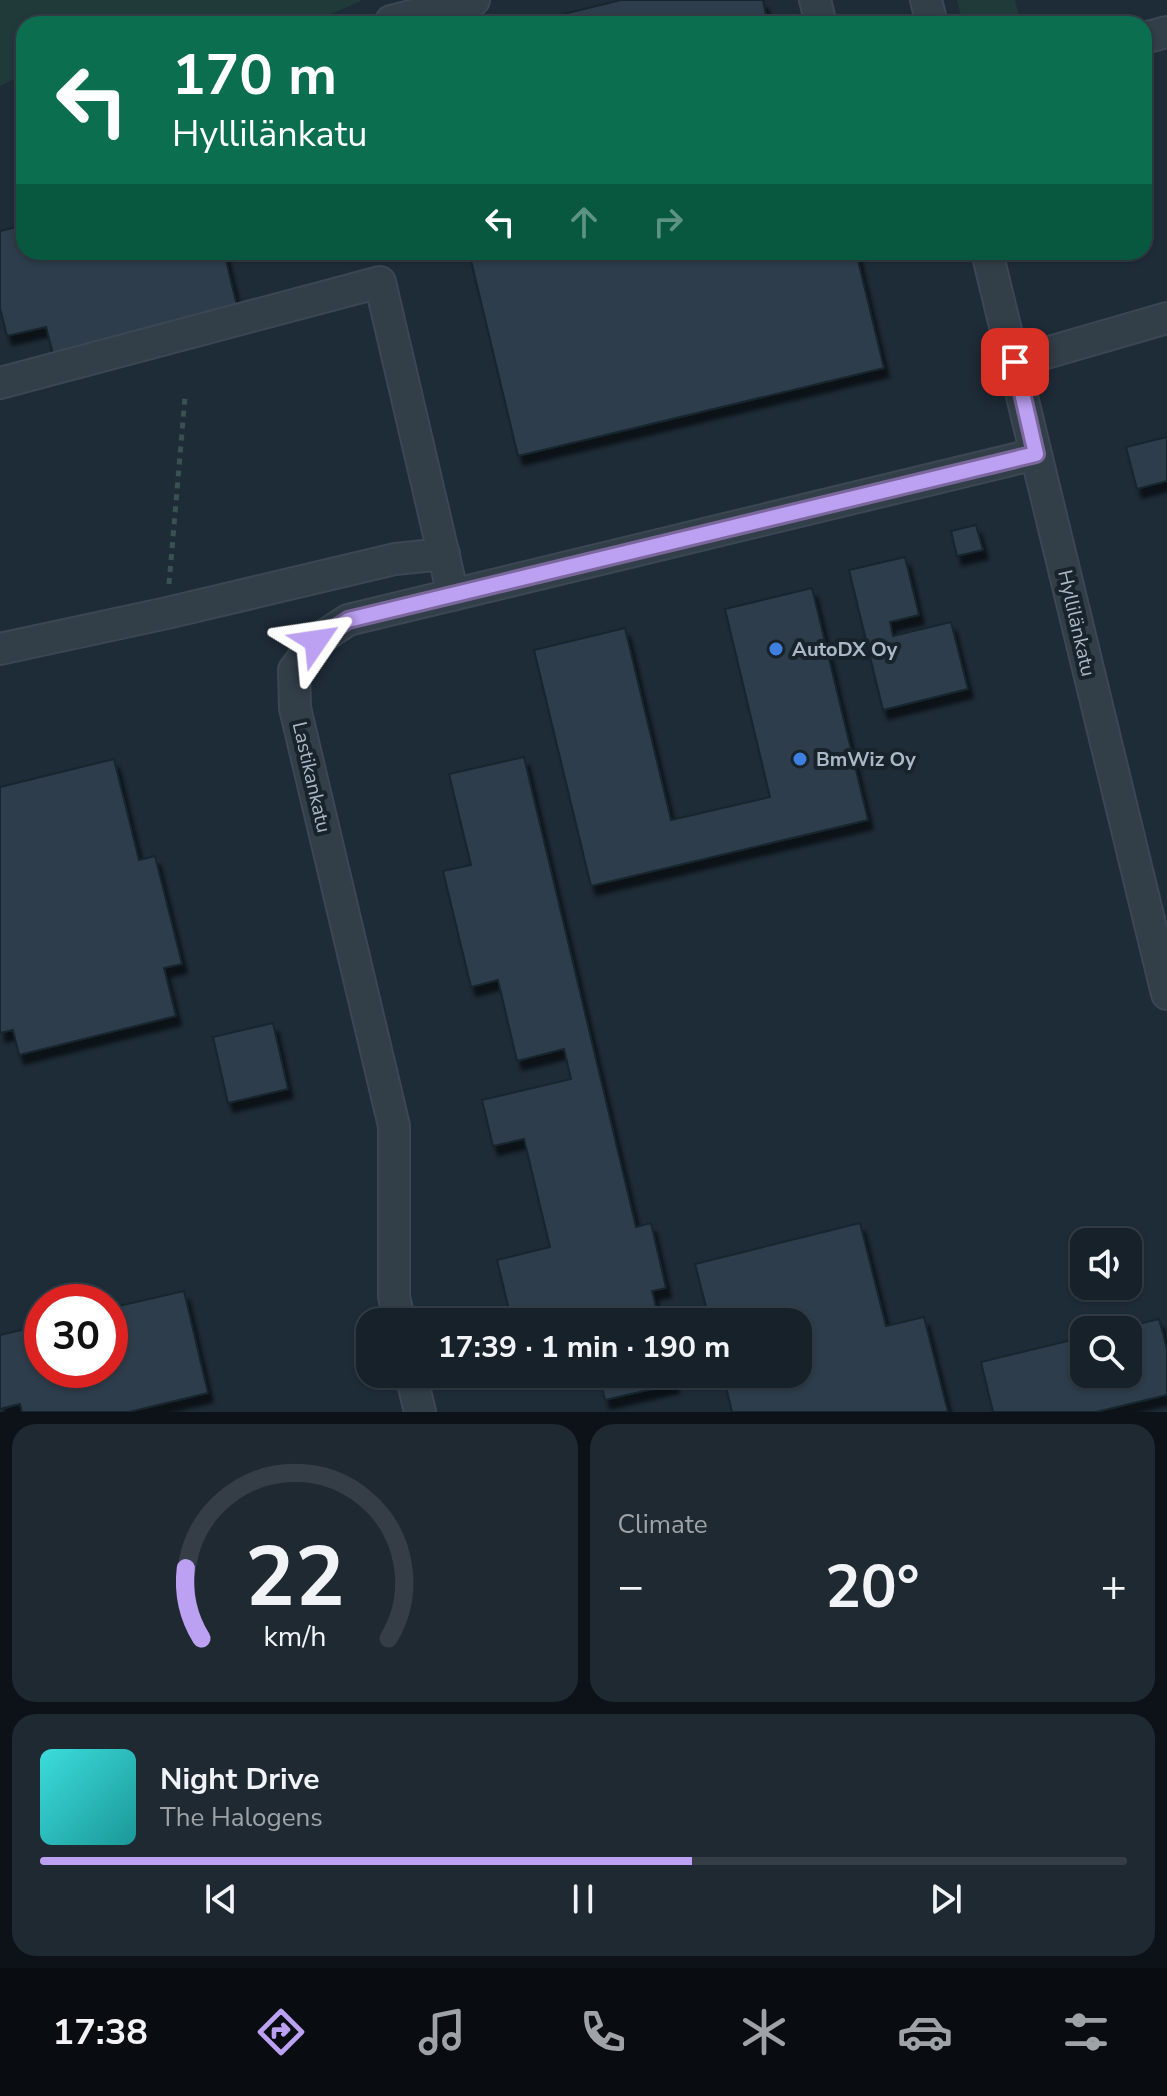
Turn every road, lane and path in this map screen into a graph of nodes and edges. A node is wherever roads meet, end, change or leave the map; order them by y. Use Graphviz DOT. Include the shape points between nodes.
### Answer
graph roads {
  1 [pos="474,0"];
  2 [pos="411,16"];
  3 [pos="989,260"];
  4 [pos="1167,318"];
  5 [pos="1015,362"];
  6 [pos="0,383"];
  7 [pos="185,397"];
  8 [pos="1036,454"];
  9 [pos="444,554"];
  10 [pos="453,595"];
  11 [pos="167,613"];
  12 [pos="0,649"];
  13 [pos="1167,994"];
  14 [pos="397,1308"];
  15 [pos="414,1388"];
  16 [pos="420,1412"];
  1 -- 2 [label="street"];
  3 -- 5 [label="street, Hyllilänkatu"];
  4 -- 5 [label="street"];
  5 -- 8 [label="street, Hyllilänkatu"];
  6 -- 9 [label="street" via="380,282"];
  7 -- 11 [label="path"];
  8 -- 10 [label="street, Lastikankatu"];
  8 -- 13 [label="street, Hyllilänkatu"];
  9 -- 10 [label="street"];
  9 -- 11 [label="street" via="395,559"];
  10 -- 14 [label="street, Lastikankatu" via="348,620 316,641 294,670 295,708 394,1126"];
  11 -- 12 [label="street"];
  15 -- 16 [label="street"];
}
